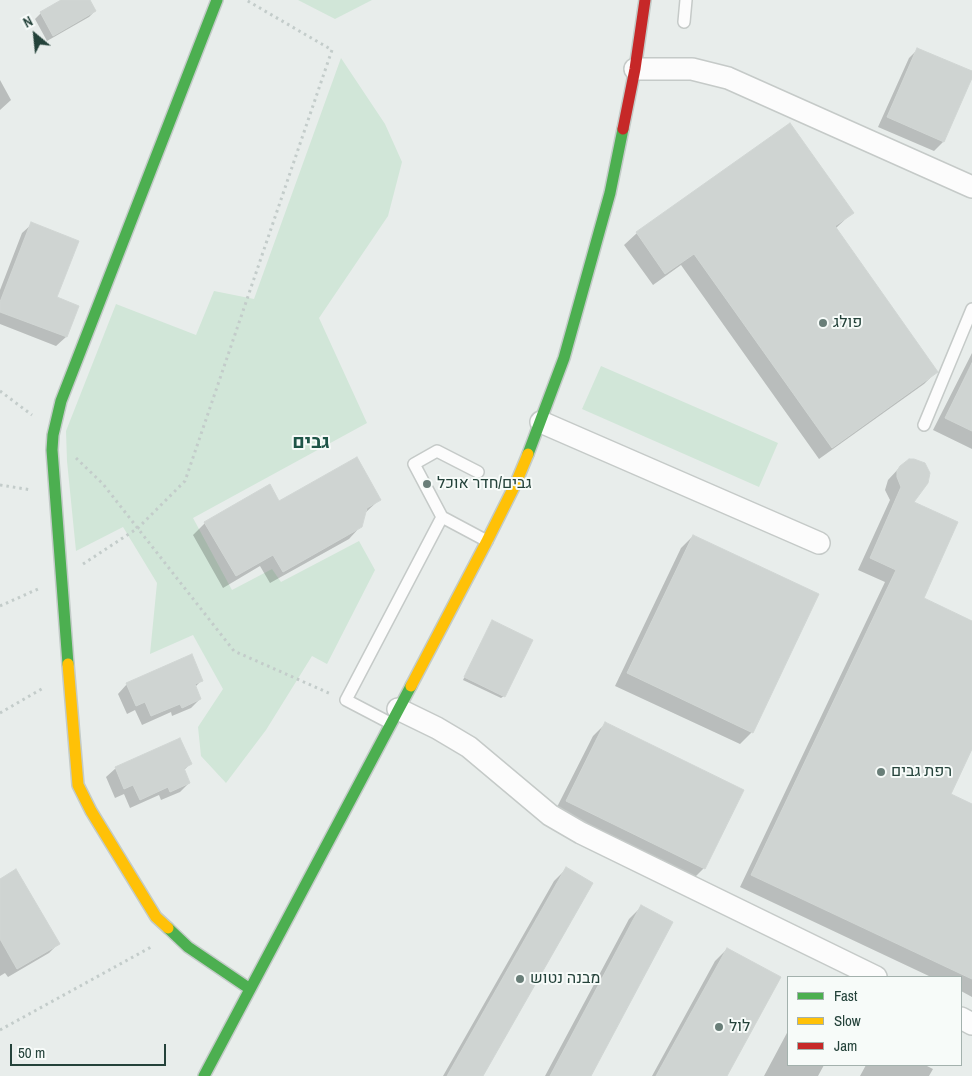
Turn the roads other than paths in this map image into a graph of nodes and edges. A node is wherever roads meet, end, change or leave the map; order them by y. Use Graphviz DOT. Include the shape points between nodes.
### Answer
graph roads {
  1 [pos="217,0"];
  2 [pos="645,0"];
  3 [pos="686,0"];
  4 [pos="684,22"];
  5 [pos="635,69"];
  6 [pos="972,187"];
  7 [pos="972,309"];
  8 [pos="541,422"];
  9 [pos="924,425"];
  10 [pos="478,472"];
  11 [pos="442,517"];
  12 [pos="487,541"];
  13 [pos="819,543"];
  14 [pos="394,716"];
  15 [pos="874,976"];
  16 [pos="250,989"];
  17 [pos="204,1076"];
  1 -- 16 [label="street" via="61,401 52,450 78,785 156,917 188,947"];
  2 -- 5 [label="street"];
  3 -- 4 [label="lane"];
  5 -- 6 [label="street" via="692,69 728,78"];
  5 -- 8 [label="street" via="610,193 564,358"];
  7 -- 9 [label="lane"];
  8 -- 12 [label="street"];
  8 -- 13 [label="street"];
  10 -- 11 [label="lane" via="437,451 414,464"];
  11 -- 12 [label="lane"];
  11 -- 14 [label="lane" via="346,700"];
  12 -- 14 [label="street"];
  14 -- 15 [label="street" via="437,728 469,747 550,814 581,833"];
  14 -- 16 [label="street"];
  16 -- 17 [label="street"];
}
